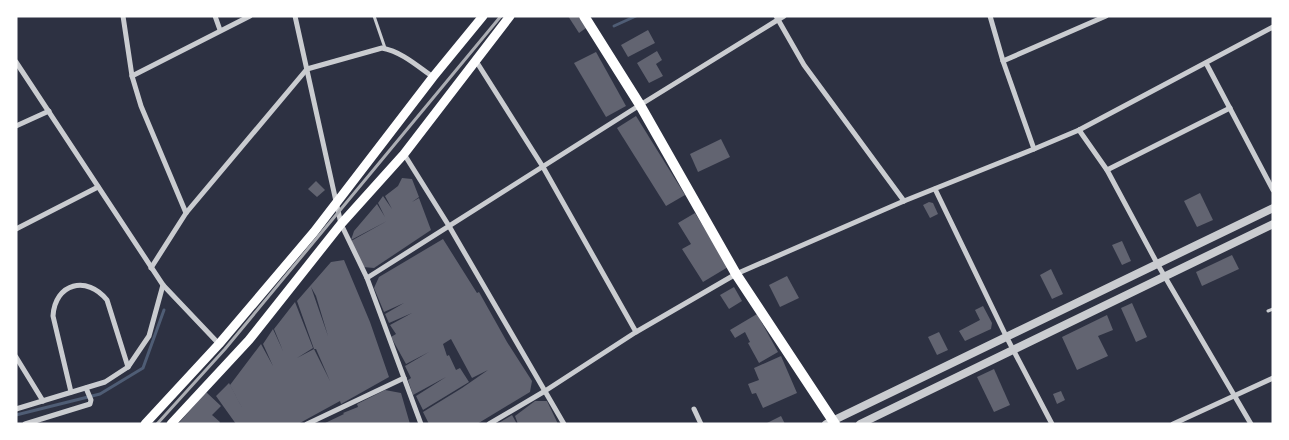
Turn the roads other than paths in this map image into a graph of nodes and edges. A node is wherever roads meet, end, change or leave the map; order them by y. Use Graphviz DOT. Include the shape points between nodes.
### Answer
graph roads {
  1 [pos="122,16"];
  2 [pos="215,16"];
  3 [pos="250,16"];
  4 [pos="295,16"];
  5 [pos="374,16"];
  6 [pos="483,16"];
  7 [pos="510,16"];
  8 [pos="784,16"];
  9 [pos="990,16"];
  10 [pos="1106,16"];
  11 [pos="777,18"];
  12 [pos="587,21"];
  13 [pos="1273,27"];
  14 [pos="220,30"];
  15 [pos="385,49"];
  16 [pos="476,61"];
  17 [pos="1003,61"];
  18 [pos="16,62"];
  19 [pos="1206,63"];
  20 [pos="307,69"];
  21 [pos="132,76"];
  22 [pos="433,77"];
  23 [pos="640,105"];
  24 [pos="1230,108"];
  25 [pos="49,111"];
  26 [pos="16,126"];
  27 [pos="1079,130"];
  28 [pos="1034,150"];
  29 [pos="404,154"];
  30 [pos="543,167"];
  31 [pos="1107,170"];
  32 [pos="98,187"];
  33 [pos="935,189"];
  34 [pos="1273,190"];
  35 [pos="904,201"];
  36 [pos="335,202"];
  37 [pos="1273,208"];
  38 [pos="186,213"];
  39 [pos="341,224"];
  40 [pos="1273,224"];
  41 [pos="449,226"];
  42 [pos="16,229"];
  43 [pos="1158,265"];
  44 [pos="151,268"];
  45 [pos="736,274"];
  46 [pos="1165,277"];
  47 [pos="367,278"];
  48 [pos="162,285"];
  49 [pos="1273,309"];
  50 [pos="1268,311"];
  51 [pos="636,332"];
  52 [pos="1007,338"];
  53 [pos="219,344"];
  54 [pos="1014,350"];
  55 [pos="16,357"];
  56 [pos="128,367"];
  57 [pos="404,378"];
  58 [pos="1273,378"];
  59 [pos="86,388"];
  60 [pos="545,391"];
  61 [pos="71,392"];
  62 [pos="1235,395"];
  63 [pos="43,401"];
  64 [pos="16,409"];
  65 [pos="694,409"];
  66 [pos="147,423"];
  67 [pos="831,423"];
  68 [pos="24,424"];
  69 [pos="171,424"];
  70 [pos="307,424"];
  71 [pos="421,424"];
  72 [pos="489,424"];
  73 [pos="564,424"];
  74 [pos="701,424"];
  75 [pos="860,424"];
  76 [pos="1052,424"];
  77 [pos="1173,424"];
  78 [pos="1251,424"];
  1 -- 21 [label="street"];
  2 -- 14 [label="street"];
  3 -- 14 [label="street"];
  4 -- 20 [label="street"];
  5 -- 15 [label="lane"];
  6 -- 22 [label="main road"];
  7 -- 16 [label="main road"];
  8 -- 11 [label="street"];
  9 -- 17 [label="street"];
  10 -- 17 [label="street"];
  11 -- 23 [label="street"];
  11 -- 35 [label="street" via="804,65"];
  12 -- 23 [label="highway"];
  13 -- 19 [label="street"];
  14 -- 21 [label="street"];
  15 -- 20 [label="street"];
  15 -- 22 [label="street" via="402,54"];
  16 -- 29 [label="main road"];
  16 -- 30 [label="street"];
  17 -- 28 [label="street"];
  18 -- 25 [label="street"];
  19 -- 24 [label="street"];
  19 -- 27 [label="street"];
  20 -- 36 [label="street"];
  20 -- 38 [label="street"];
  21 -- 38 [label="street" via="141,106"];
  22 -- 36 [label="main road"];
  23 -- 30 [label="street"];
  23 -- 45 [label="highway"];
  24 -- 31 [label="street"];
  24 -- 34 [label="street"];
  25 -- 26 [label="street"];
  25 -- 32 [label="street"];
  27 -- 28 [label="street"];
  27 -- 31 [label="street"];
  28 -- 33 [label="street"];
  29 -- 39 [label="main road"];
  29 -- 41 [label="street"];
  30 -- 41 [label="street"];
  30 -- 51 [label="street"];
  31 -- 43 [label="street"];
  32 -- 42 [label="street"];
  32 -- 44 [label="street"];
  33 -- 35 [label="street"];
  33 -- 52 [label="street"];
  35 -- 45 [label="street"];
  36 -- 39 [label="street"];
  36 -- 53 [label="main road" via="314,232"];
  37 -- 43 [label="street"];
  38 -- 44 [label="street"];
  39 -- 47 [label="street"];
  39 -- 69 [label="main road" via="249,340"];
  40 -- 46 [label="street"];
  41 -- 47 [label="street"];
  41 -- 60 [label="street"];
  43 -- 46 [label="street"];
  43 -- 52 [label="street"];
  44 -- 48 [label="street"];
  45 -- 51 [label="street"];
  45 -- 67 [label="highway"];
  46 -- 54 [label="street"];
  46 -- 62 [label="street"];
  47 -- 57 [label="street"];
  48 -- 53 [label="street"];
  48 -- 56 [label="street" via="149,336"];
  49 -- 50 [label="lane"];
  51 -- 60 [label="street"];
  52 -- 54 [label="street"];
  52 -- 67 [label="street"];
  53 -- 66 [label="main road"];
  54 -- 75 [label="street"];
  54 -- 76 [label="street"];
  55 -- 63 [label="street"];
  56 -- 59 [label="street" via="105,382"];
  56 -- 61 [label="street" via="107,300 94,287 77,285 66,289 58,296 53,316"];
  57 -- 70 [label="street"];
  57 -- 71 [label="street"];
  58 -- 62 [label="street"];
  59 -- 61 [label="street"];
  59 -- 68 [label="street" via="90,404"];
  60 -- 72 [label="street"];
  60 -- 73 [label="street"];
  61 -- 63 [label="street"];
  62 -- 77 [label="street"];
  62 -- 78 [label="street"];
  63 -- 64 [label="street"];
  65 -- 74 [label="street"];
}
